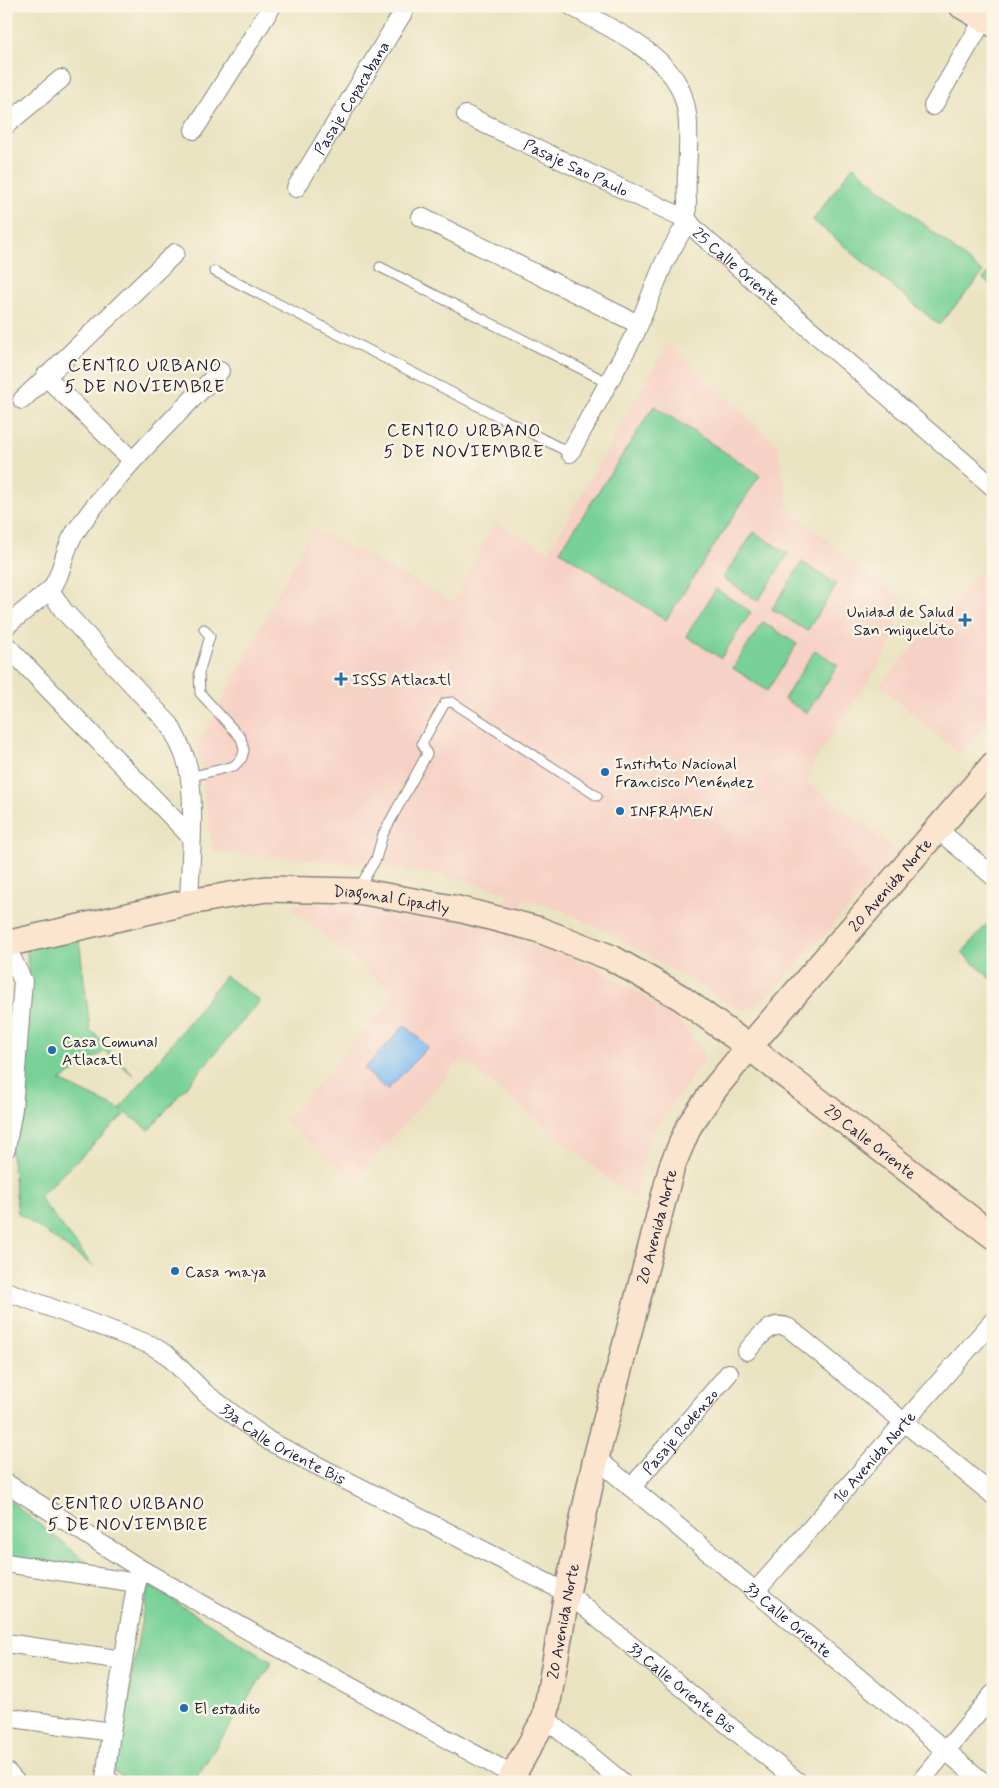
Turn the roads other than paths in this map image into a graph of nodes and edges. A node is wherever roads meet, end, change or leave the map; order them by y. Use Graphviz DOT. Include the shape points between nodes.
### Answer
graph roads {
  1 [pos="272,6"];
  2 [pos="407,6"];
  3 [pos="571,6"];
  4 [pos="962,6"];
  5 [pos="988,22"];
  6 [pos="61,79"];
  7 [pos="933,106"];
  8 [pos="466,114"];
  9 [pos="6,125"];
  10 [pos="194,130"];
  11 [pos="296,188"];
  12 [pos="421,217"];
  13 [pos="688,220"];
  14 [pos="174,253"];
  15 [pos="380,267"];
  16 [pos="214,271"];
  17 [pos="638,324"];
  18 [pos="220,371"];
  19 [pos="45,376"];
  20 [pos="608,382"];
  21 [pos="22,400"];
  22 [pos="570,453"];
  23 [pos="132,460"];
  24 [pos="993,487"];
  25 [pos="50,590"];
  26 [pos="6,626"];
  27 [pos="204,629"];
  28 [pos="6,645"];
  29 [pos="993,765"];
  30 [pos="189,777"];
  31 [pos="597,796"];
  32 [pos="937,829"];
  33 [pos="191,837"];
  34 [pos="993,876"];
  35 [pos="358,891"];
  36 [pos="190,902"];
  37 [pos="6,945"];
  38 [pos="12,1039"];
  39 [pos="749,1047"];
  40 [pos="10,1109"];
  41 [pos="6,1149"];
  42 [pos="993,1236"];
  43 [pos="6,1291"];
  44 [pos="993,1321"];
  45 [pos="747,1351"];
  46 [pos="729,1374"];
  47 [pos="904,1422"];
  48 [pos="596,1458"];
  49 [pos="6,1483"];
  50 [pos="630,1488"];
  51 [pos="993,1495"];
  52 [pos="6,1563"];
  53 [pos="138,1576"];
  54 [pos="755,1592"];
  55 [pos="567,1593"];
  56 [pos="6,1642"];
  57 [pos="123,1660"];
  58 [pos="993,1694"];
  59 [pos="6,1717"];
  60 [pos="545,1718"];
  61 [pos="111,1732"];
  62 [pos="946,1751"];
  63 [pos="6,1771"];
  64 [pos="511,1779"];
  65 [pos="108,1780"];
  66 [pos="16,1782"];
  67 [pos="622,1782"];
  68 [pos="798,1782"];
  69 [pos="920,1782"];
  70 [pos="983,1782"];
  1 -- 10 [label="street"];
  2 -- 11 [label="street, Pasaje Copacabana"];
  3 -- 13 [label="street, 25 Calle Oriente" via="657,60 682,90 687,121"];
  4 -- 5 [label="street"];
  5 -- 7 [label="street"];
  6 -- 9 [label="street"];
  8 -- 13 [label="street, Pasaje Sao Paulo"];
  12 -- 17 [label="street"];
  13 -- 17 [label="street" via="664,263"];
  13 -- 24 [label="street, 25 Calle Oriente" via="709,242"];
  14 -- 19 [label="street"];
  15 -- 20 [label="lane"];
  16 -- 22 [label="lane"];
  17 -- 20 [label="street"];
  18 -- 23 [label="street"];
  19 -- 21 [label="street"];
  19 -- 23 [label="street"];
  20 -- 22 [label="street"];
  23 -- 25 [label="street" via="73,536 56,583"];
  25 -- 26 [label="street"];
  25 -- 30 [label="street" via="63,610 170,725 186,761"];
  27 -- 30 [label="lane" via="210,636 198,673 200,693 241,738 244,750 242,758 234,766"];
  28 -- 33 [label="street"];
  29 -- 32 [label="street, 20 Avenida Norte"];
  30 -- 33 [label="street"];
  31 -- 35 [label="lane" via="452,702 445,703 422,743 427,754 383,834 376,859"];
  32 -- 34 [label="street"];
  32 -- 39 [label="street, 20 Avenida Norte"];
  33 -- 36 [label="street"];
  35 -- 36 [label="street, Diagonal Cipactly" via="266,889"];
  35 -- 39 [label="street, Diagonal Cipactly" via="458,909 537,929 612,958 680,997"];
  36 -- 37 [label="street, Diagonal Cipactly"];
  37 -- 38 [label="street" via="22,980"];
  38 -- 40 [label="street"];
  39 -- 42 [label="street, 29 Calle Oriente"];
  39 -- 48 [label="street, 20 Avenida Norte" via="689,1126 672,1166"];
  40 -- 41 [label="street"];
  43 -- 55 [label="street, 33a Calle Oriente Bis" via="151,1345 167,1355 205,1393 269,1442"];
  44 -- 47 [label="street, 16 Avenida Norte"];
  45 -- 47 [label="street" via="776,1325 789,1328"];
  46 -- 50 [label="street, Pasaje Rodenzo"];
  47 -- 51 [label="street"];
  47 -- 54 [label="street, 16 Avenida Norte"];
  48 -- 50 [label="street, 33 Calle Oriente"];
  48 -- 55 [label="street, 20 Avenida Norte"];
  49 -- 53 [label="street"];
  50 -- 54 [label="street, 33 Calle Oriente"];
  52 -- 53 [label="street"];
  53 -- 57 [label="street"];
  53 -- 64 [label="street" via="272,1644"];
  54 -- 62 [label="street, 33 Calle Oriente"];
  55 -- 60 [label="street, 20 Avenida Norte"];
  55 -- 68 [label="street, 33 Calle Oriente Bis"];
  56 -- 57 [label="street"];
  57 -- 61 [label="street"];
  58 -- 62 [label="street"];
  59 -- 61 [label="street"];
  60 -- 64 [label="street, 20 Avenida Norte"];
  60 -- 67 [label="street"];
  61 -- 65 [label="street"];
  62 -- 69 [label="street"];
  62 -- 70 [label="street, 33 Calle Oriente"];
  63 -- 66 [label="street"];
}
